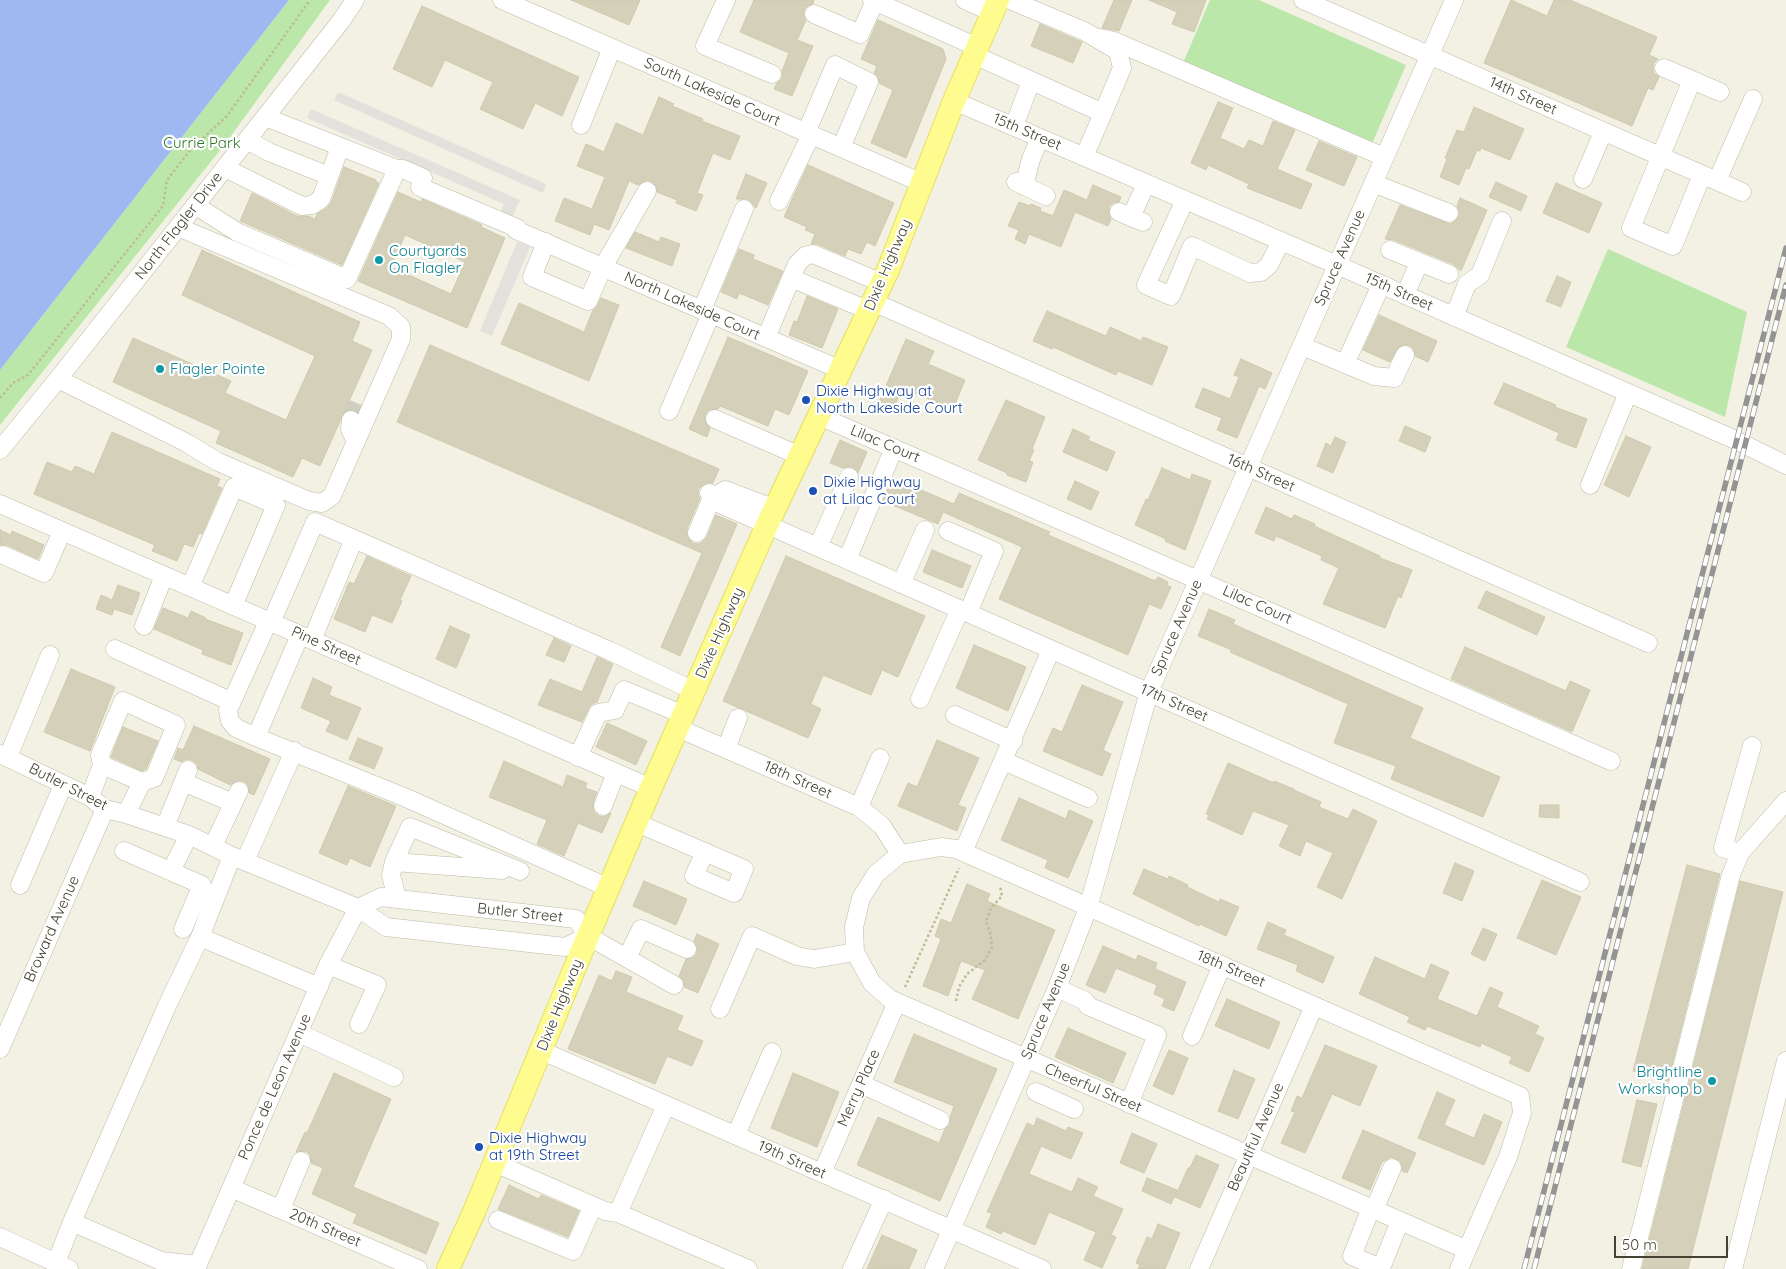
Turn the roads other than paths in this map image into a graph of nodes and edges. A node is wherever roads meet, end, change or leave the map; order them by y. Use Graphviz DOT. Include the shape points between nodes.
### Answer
graph roads {
  1 [pos="355,0"];
  2 [pos="502,0"];
  3 [pos="726,0"];
  4 [pos="965,0"];
  5 [pos="1303,0"];
  6 [pos="1454,0"];
  7 [pos="873,1"];
  8 [pos="1000,4"];
  9 [pos="814,14"];
  10 [pos="1095,37"];
  11 [pos="612,48"];
  12 [pos="975,51"];
  13 [pos="1429,55"];
  14 [pos="1664,68"];
  15 [pos="772,74"];
  16 [pos="1692,80"];
  17 [pos="1031,81"];
  18 [pos="1720,92"];
  19 [pos="1753,99"];
  20 [pos="954,101"];
  21 [pos="1103,113"];
  22 [pos="265,117"];
  23 [pos="581,125"];
  24 [pos="1014,126"];
  25 [pos="1604,132"];
  26 [pos="808,134"];
  27 [pos="1040,138"];
  28 [pos="247,140"];
  29 [pos="340,147"];
  30 [pos="841,148"];
  31 [pos="1660,156"];
  32 [pos="1084,157"];
  33 [pos="1384,157"];
  34 [pos="225,168"];
  35 [pos="397,169"];
  36 [pos="329,176"];
  37 [pos="1710,178"];
  38 [pos="1583,179"];
  39 [pos="922,183"];
  40 [pos="1373,183"];
  41 [pos="1146,184"];
  42 [pos="647,191"];
  43 [pos="1742,192"];
  44 [pos="1046,196"];
  45 [pos="1185,200"];
  46 [pos="779,201"];
  47 [pos="195,205"];
  48 [pos="744,209"];
  49 [pos="1449,213"];
  50 [pos="1131,217"];
  51 [pos="1502,221"];
  52 [pos="178,227"];
  53 [pos="1281,241"];
  54 [pos="545,242"];
  55 [pos="1390,250"];
  56 [pos="1419,263"];
  57 [pos="1337,265"];
  58 [pos="603,267"];
  59 [pos="1449,274"];
  60 [pos="791,278"];
  61 [pos="1381,285"];
  62 [pos="1405,295"];
  63 [pos="875,299"];
  64 [pos="706,312"];
  65 [pos="1454,317"];
  66 [pos="766,338"];
  67 [pos="1302,346"];
  68 [pos="1405,355"];
  69 [pos="1345,364"];
  70 [pos="841,370"];
  71 [pos="58,379"];
  72 [pos="378,392"];
  73 [pos="1628,393"];
  74 [pos="359,400"];
  75 [pos="669,411"];
  76 [pos="819,416"];
  77 [pos="715,419"];
  78 [pos="351,420"];
  79 [pos="356,442"];
  80 [pos="894,448"];
  81 [pos="0,450"];
  82 [pos="800,456"];
  83 [pos="1786,465"];
  84 [pos="1248,468"];
  85 [pos="849,477"];
  86 [pos="1590,485"];
  87 [pos="0,504"];
  88 [pos="771,517"];
  89 [pos="925,530"];
  90 [pos="948,531"];
  91 [pos="62,532"];
  92 [pos="697,533"];
  93 [pos="354,539"];
  94 [pos="818,547"];
  95 [pos="3,555"];
  96 [pos="847,560"];
  97 [pos="164,576"];
  98 [pos="1199,580"];
  99 [pos="901,584"];
  100 [pos="190,587"];
  101 [pos="233,606"];
  102 [pos="964,611"];
  103 [pos="270,622"];
  104 [pos="144,626"];
  105 [pos="306,638"];
  106 [pos="1648,643"];
  107 [pos="115,650"];
  108 [pos="1051,650"];
  109 [pos="50,655"];
  110 [pos="694,691"];
  111 [pos="1149,692"];
  112 [pos="920,699"];
  113 [pos="232,702"];
  114 [pos="955,715"];
  115 [pos="738,718"];
  116 [pos="681,722"];
  117 [pos="256,737"];
  118 [pos="1013,741"];
  119 [pos="1752,746"];
  120 [pos="726,749"];
  121 [pos="294,751"];
  122 [pos="4,755"];
  123 [pos="578,756"];
  124 [pos="880,758"];
  125 [pos="1004,761"];
  126 [pos="1611,761"];
  127 [pos="102,766"];
  128 [pos="616,773"];
  129 [pos="142,782"];
  130 [pos="63,785"];
  131 [pos="651,788"];
  132 [pos="90,797"];
  133 [pos="1088,798"];
  134 [pos="1786,801"];
  135 [pos="603,806"];
  136 [pos="858,807"];
  137 [pos="105,809"];
  138 [pos="126,814"];
  139 [pos="637,823"];
  140 [pos="165,827"];
  141 [pos="189,835"];
  142 [pos="214,846"];
  143 [pos="941,846"];
  144 [pos="124,851"];
  145 [pos="704,852"];
  146 [pos="1740,853"];
  147 [pos="900,854"];
  148 [pos="238,858"];
  149 [pos="961,860"];
  150 [pos="394,862"];
  151 [pos="171,871"];
  152 [pos="1580,882"];
  153 [pos="20,885"];
  154 [pos="609,888"];
  155 [pos="397,899"];
  156 [pos="358,908"];
  157 [pos="1088,908"];
  158 [pos="183,929"];
  159 [pos="588,936"];
  160 [pos="200,937"];
  161 [pos="687,949"];
  162 [pos="855,952"];
  163 [pos="627,958"];
  164 [pos="328,965"];
  165 [pos="1222,965"];
  166 [pos="674,985"];
  167 [pos="318,987"];
  168 [pos="1057,988"];
  169 [pos="901,995"];
  170 [pos="1314,1006"];
  171 [pos="720,1009"];
  172 [pos="359,1024"];
  173 [pos="298,1032"];
  174 [pos="1192,1036"];
  175 [pos="0,1049"];
  176 [pos="542,1051"];
  177 [pos="772,1052"];
  178 [pos="1026,1060"];
  179 [pos="1786,1060"];
  180 [pos="394,1077"];
  181 [pos="1076,1081"];
  182 [pos="861,1084"];
  183 [pos="1036,1092"];
  184 [pos="1129,1104"];
  185 [pos="666,1105"];
  186 [pos="940,1120"];
  187 [pos="736,1135"];
  188 [pos="1249,1155"];
  189 [pos="301,1161"];
  190 [pos="495,1163"];
  191 [pos="1392,1168"];
  192 [pos="822,1173"];
  193 [pos="231,1188"];
  194 [pos="884,1200"];
  195 [pos="593,1206"];
  196 [pos="1372,1209"];
  197 [pos="281,1210"];
  198 [pos="618,1213"];
  199 [pos="498,1220"];
  200 [pos="1400,1221"];
  201 [pos="72,1222"];
  202 [pos="952,1229"];
  203 [pos="0,1237"];
  204 [pos="1467,1250"];
  205 [pos="62,1266"];
  206 [pos="197,1267"];
  207 [pos="418,1269"];
  208 [pos="448,1269"];
  209 [pos="748,1269"];
  210 [pos="852,1269"];
  211 [pos="934,1269"];
  212 [pos="1042,1269"];
  213 [pos="1199,1269"];
  214 [pos="1459,1269"];
  215 [pos="1631,1269"];
  216 [pos="1733,1269"];
  1 -- 22 [label="street, North Flagler Drive"];
  2 -- 11 [label="street, South Lakeside Court"];
  3 -- 15 [label="street" via="705,46"];
  4 -- 8 [label="street"];
  5 -- 13 [label="street, 14th Street"];
  6 -- 13 [label="street, Spruce Avenue"];
  7 -- 9 [label="street" via="860,34"];
  7 -- 12 [label="street"];
  8 -- 10 [label="street"];
  8 -- 12 [label="main road, Dixie Highway"];
  10 -- 21 [label="street" via="1118,51 1122,68"];
  10 -- 33 [label="street" via="1114,41"];
  11 -- 23 [label="street"];
  11 -- 26 [label="street, South Lakeside Court"];
  12 -- 17 [label="street"];
  12 -- 20 [label="main road, Dixie Highway"];
  13 -- 25 [label="street, 14th Street"];
  13 -- 33 [label="street, Spruce Avenue"];
  14 -- 16 [label="street"];
  16 -- 18 [label="street"];
  16 -- 31 [label="street"];
  17 -- 21 [label="street"];
  17 -- 24 [label="street"];
  19 -- 37 [label="street"];
  20 -- 24 [label="street, 15th Street"];
  20 -- 39 [label="main road, Dixie Highway"];
  21 -- 32 [label="street"];
  22 -- 28 [label="street, North Flagler Drive"];
  22 -- 29 [label="street"];
  24 -- 27 [label="street, 15th Street"];
  25 -- 31 [label="street, 14th Street"];
  25 -- 38 [label="street"];
  26 -- 30 [label="street, South Lakeside Court"];
  26 -- 30 [label="street" via="835,66 869,82"];
  26 -- 46 [label="street"];
  27 -- 32 [label="street, 15th Street"];
  27 -- 44 [label="street" via="1020,184"];
  28 -- 34 [label="street, North Flagler Drive"];
  28 -- 36 [label="street"];
  29 -- 35 [label="street"];
  29 -- 36 [label="street"];
  30 -- 39 [label="street, South Lakeside Court"];
  31 -- 37 [label="street, 14th Street"];
  31 -- 37 [label="street" via="1631,228 1673,246"];
  32 -- 41 [label="street, 15th Street"];
  33 -- 40 [label="street, Spruce Avenue"];
  34 -- 36 [label="street" via="302,206 320,200"];
  34 -- 47 [label="street, North Flagler Drive"];
  35 -- 47 [label="street" via="347,279 237,232"];
  35 -- 54 [label="street, North Lakeside Court" via="423,178 420,187"];
  37 -- 43 [label="street, 14th Street"];
  39 -- 63 [label="main road, Dixie Highway"];
  40 -- 49 [label="street"];
  40 -- 57 [label="street, Spruce Avenue"];
  41 -- 45 [label="street, 15th Street"];
  41 -- 50 [label="street"];
  42 -- 58 [label="street"];
  45 -- 53 [label="street, 15th Street"];
  45 -- 53 [label="street" via="1146,285 1171,296 1192,246 1250,273 1261,272 1269,266"];
  47 -- 52 [label="street, North Flagler Drive"];
  48 -- 64 [label="street"];
  51 -- 65 [label="street" via="1480,275 1467,284"];
  52 -- 71 [label="street, North Flagler Drive"];
  52 -- 72 [label="street" via="389,316 401,327 402,339"];
  53 -- 57 [label="street, 15th Street"];
  54 -- 58 [label="street, North Lakeside Court"];
  54 -- 58 [label="street" via="532,277 588,302"];
  55 -- 56 [label="street"];
  56 -- 59 [label="street"];
  56 -- 62 [label="street"];
  57 -- 61 [label="street, 15th Street"];
  57 -- 67 [label="street, Spruce Avenue"];
  58 -- 64 [label="street, North Lakeside Court"];
  60 -- 63 [label="street"];
  60 -- 63 [label="street" via="797,264 805,256 813,254"];
  60 -- 66 [label="street"];
  61 -- 62 [label="street, 15th Street"];
  61 -- 69 [label="street"];
  62 -- 65 [label="street, 15th Street"];
  63 -- 70 [label="main road, Dixie Highway"];
  63 -- 84 [label="street, 16th Street"];
  64 -- 66 [label="street, North Lakeside Court"];
  64 -- 75 [label="street"];
  65 -- 73 [label="street, 15th Street"];
  66 -- 70 [label="street, North Lakeside Court"];
  67 -- 69 [label="street"];
  67 -- 84 [label="street, Spruce Avenue"];
  68 -- 69 [label="street" via="1394,378 1374,376"];
  70 -- 76 [label="main road, Dixie Highway"];
  71 -- 79 [label="street" via="224,464 309,501 322,502 332,496"];
  71 -- 81 [label="street, North Flagler Drive"];
  72 -- 74 [label="street"];
  72 -- 79 [label="street"];
  73 -- 83 [label="street, 15th Street"];
  73 -- 86 [label="street"];
  76 -- 80 [label="street, Lilac Court"];
  76 -- 82 [label="main road, Dixie Highway"];
  77 -- 82 [label="street"];
  78 -- 79 [label="street" via="350,429"];
  80 -- 96 [label="street"];
  80 -- 98 [label="street, Lilac Court"];
  82 -- 88 [label="main road, Dixie Highway"];
  84 -- 98 [label="street, Spruce Avenue"];
  84 -- 106 [label="street, 16th Street"];
  85 -- 94 [label="street"];
  87 -- 91 [label="street, Pine Street"];
  88 -- 92 [label="street, 17th Street" via="725,490 713,495"];
  88 -- 94 [label="street, 17th Street"];
  88 -- 110 [label="main road, Dixie Highway"];
  89 -- 99 [label="street"];
  90 -- 102 [label="street" via="994,551"];
  91 -- 95 [label="street" via="44,573"];
  91 -- 97 [label="street, Pine Street"];
  93 -- 103 [label="street" via="315,522"];
  93 -- 105 [label="street"];
  93 -- 110 [label="street"];
  94 -- 96 [label="street, 17th Street"];
  96 -- 99 [label="street, 17th Street"];
  97 -- 100 [label="street, Pine Street"];
  97 -- 104 [label="street"];
  98 -- 111 [label="street, Spruce Avenue"];
  98 -- 126 [label="street, Lilac Court"];
  99 -- 102 [label="street, 17th Street"];
  100 -- 101 [label="street, Pine Street"];
  100 -- 101 [label="street" via="234,487 276,505"];
  101 -- 103 [label="street, Pine Street"];
  102 -- 108 [label="street, 17th Street"];
  102 -- 112 [label="street"];
  103 -- 105 [label="street, Pine Street"];
  103 -- 113 [label="street"];
  105 -- 117 [label="street"];
  105 -- 123 [label="street, Pine Street"];
  107 -- 113 [label="street"];
  108 -- 111 [label="street, 17th Street"];
  108 -- 118 [label="street"];
  109 -- 122 [label="street"];
  110 -- 116 [label="main road, Dixie Highway"];
  111 -- 152 [label="street, 17th Street"];
  111 -- 157 [label="street, Spruce Avenue"];
  113 -- 117 [label="street" via="228,710 230,721 236,728"];
  114 -- 118 [label="street"];
  115 -- 120 [label="street"];
  116 -- 120 [label="street, 18th Street"];
  116 -- 123 [label="street, 18th Street" via="624,690 615,710 598,712"];
  116 -- 131 [label="main road, Dixie Highway"];
  117 -- 121 [label="street"];
  118 -- 125 [label="street"];
  119 -- 146 [label="street" via="1723,848"];
  120 -- 136 [label="street, 18th Street"];
  121 -- 148 [label="street"];
  121 -- 154 [label="street"];
  122 -- 130 [label="street, Butler Street"];
  123 -- 128 [label="street, Pine Street"];
  124 -- 136 [label="street"];
  125 -- 133 [label="street"];
  125 -- 149 [label="street"];
  127 -- 129 [label="street"];
  127 -- 129 [label="street" via="100,756 123,701 176,725 154,778"];
  127 -- 132 [label="street"];
  128 -- 131 [label="street, Pine Street"];
  128 -- 135 [label="street"];
  129 -- 138 [label="street"];
  130 -- 132 [label="street, Butler Street"];
  130 -- 153 [label="street"];
  131 -- 139 [label="main road, Dixie Highway"];
  132 -- 137 [label="street, Butler Street"];
  134 -- 146 [label="street"];
  136 -- 147 [label="street, 18th Street" via="882,826"];
  137 -- 138 [label="street, Butler Street"];
  137 -- 175 [label="street, Broward Avenue"];
  138 -- 140 [label="street, Butler Street"];
  139 -- 145 [label="street"];
  139 -- 154 [label="main road, Dixie Highway"];
  140 -- 141 [label="street, Butler Street"];
  140 -- 142 [label="street" via="186,776 236,797"];
  141 -- 142 [label="street, Butler Street"];
  141 -- 151 [label="street"];
  142 -- 148 [label="street, Butler Street"];
  143 -- 147 [label="street, Cheerful Street"];
  143 -- 149 [label="street, 18th Street" via="956,849"];
  144 -- 151 [label="street"];
  146 -- 215 [label="street" via="1731,875"];
  147 -- 162 [label="street, Cheerful Street" via="876,874 860,898 854,927"];
  148 -- 156 [label="street, Butler Street"];
  148 -- 160 [label="street"];
  149 -- 157 [label="street, 18th Street"];
  150 -- 150 [label="street" via="410,827 520,872 404,863"];
  150 -- 155 [label="street" via="391,875"];
  151 -- 158 [label="street" via="202,885"];
  154 -- 159 [label="main road, Dixie Highway"];
  155 -- 156 [label="street, Butler Street" via="381,897"];
  155 -- 159 [label="street, Butler Street" via="576,919"];
  156 -- 159 [label="street, Butler Street" via="386,927 394,928 565,947"];
  156 -- 164 [label="street, Ponce de Leon Avenue"];
  157 -- 165 [label="street, 18th Street"];
  157 -- 168 [label="street, Spruce Avenue"];
  159 -- 163 [label="street"];
  159 -- 176 [label="main road, Dixie Highway"];
  160 -- 167 [label="street"];
  160 -- 201 [label="street"];
  161 -- 163 [label="street" via="641,929"];
  162 -- 169 [label="street, Cheerful Street" via="872,984 890,999"];
  162 -- 171 [label="street" via="814,959 797,956 752,936"];
  163 -- 166 [label="street"];
  164 -- 167 [label="street, Ponce de Leon Avenue"];
  164 -- 172 [label="street" via="377,985"];
  165 -- 170 [label="street, 18th Street"];
  165 -- 174 [label="street"];
  167 -- 173 [label="street, Ponce de Leon Avenue"];
  168 -- 178 [label="street, Spruce Avenue"];
  168 -- 184 [label="street" via="1085,1001 1088,1006 1157,1035"];
  169 -- 178 [label="street, Cheerful Street"];
  169 -- 182 [label="street, Merry Place"];
  170 -- 188 [label="street, Beautiful Avenue"];
  170 -- 204 [label="street, 18th Street" via="1520,1096 1522,1113 1508,1157"];
  173 -- 180 [label="street"];
  173 -- 193 [label="street, Ponce de Leon Avenue"];
  176 -- 185 [label="street, 19th Street"];
  176 -- 190 [label="main road, Dixie Highway"];
  177 -- 187 [label="street"];
  178 -- 181 [label="street, Cheerful Street"];
  178 -- 202 [label="street, Spruce Avenue"];
  179 -- 216 [label="street"];
  181 -- 183 [label="street" via="1069,1107"];
  181 -- 184 [label="street, Cheerful Street"];
  182 -- 186 [label="street"];
  182 -- 192 [label="street, Merry Place"];
  184 -- 188 [label="street, Cheerful Street"];
  185 -- 187 [label="street, 19th Street"];
  185 -- 198 [label="street"];
  187 -- 192 [label="street, 19th Street"];
  188 -- 196 [label="street, Cheerful Street"];
  188 -- 213 [label="street, Beautiful Avenue"];
  189 -- 197 [label="street"];
  190 -- 195 [label="street"];
  190 -- 208 [label="main road, Dixie Highway"];
  191 -- 196 [label="street"];
  192 -- 194 [label="street, 19th Street"];
  193 -- 197 [label="street, 20th Street"];
  193 -- 206 [label="street, Ponce de Leon Avenue"];
  194 -- 202 [label="street, 19th Street"];
  194 -- 210 [label="street"];
  195 -- 198 [label="street"];
  195 -- 199 [label="street" via="573,1251"];
  196 -- 200 [label="street, Cheerful Street"];
  196 -- 200 [label="street" via="1352,1256 1381,1268"];
  197 -- 207 [label="street, 20th Street"];
  198 -- 209 [label="street"];
  200 -- 204 [label="street, Cheerful Street"];
  201 -- 205 [label="street"];
  201 -- 206 [label="street" via="161,1261"];
  202 -- 211 [label="street, Spruce Avenue"];
  202 -- 212 [label="street, 19th Street"];
  203 -- 205 [label="street"];
  204 -- 214 [label="street"];
}
